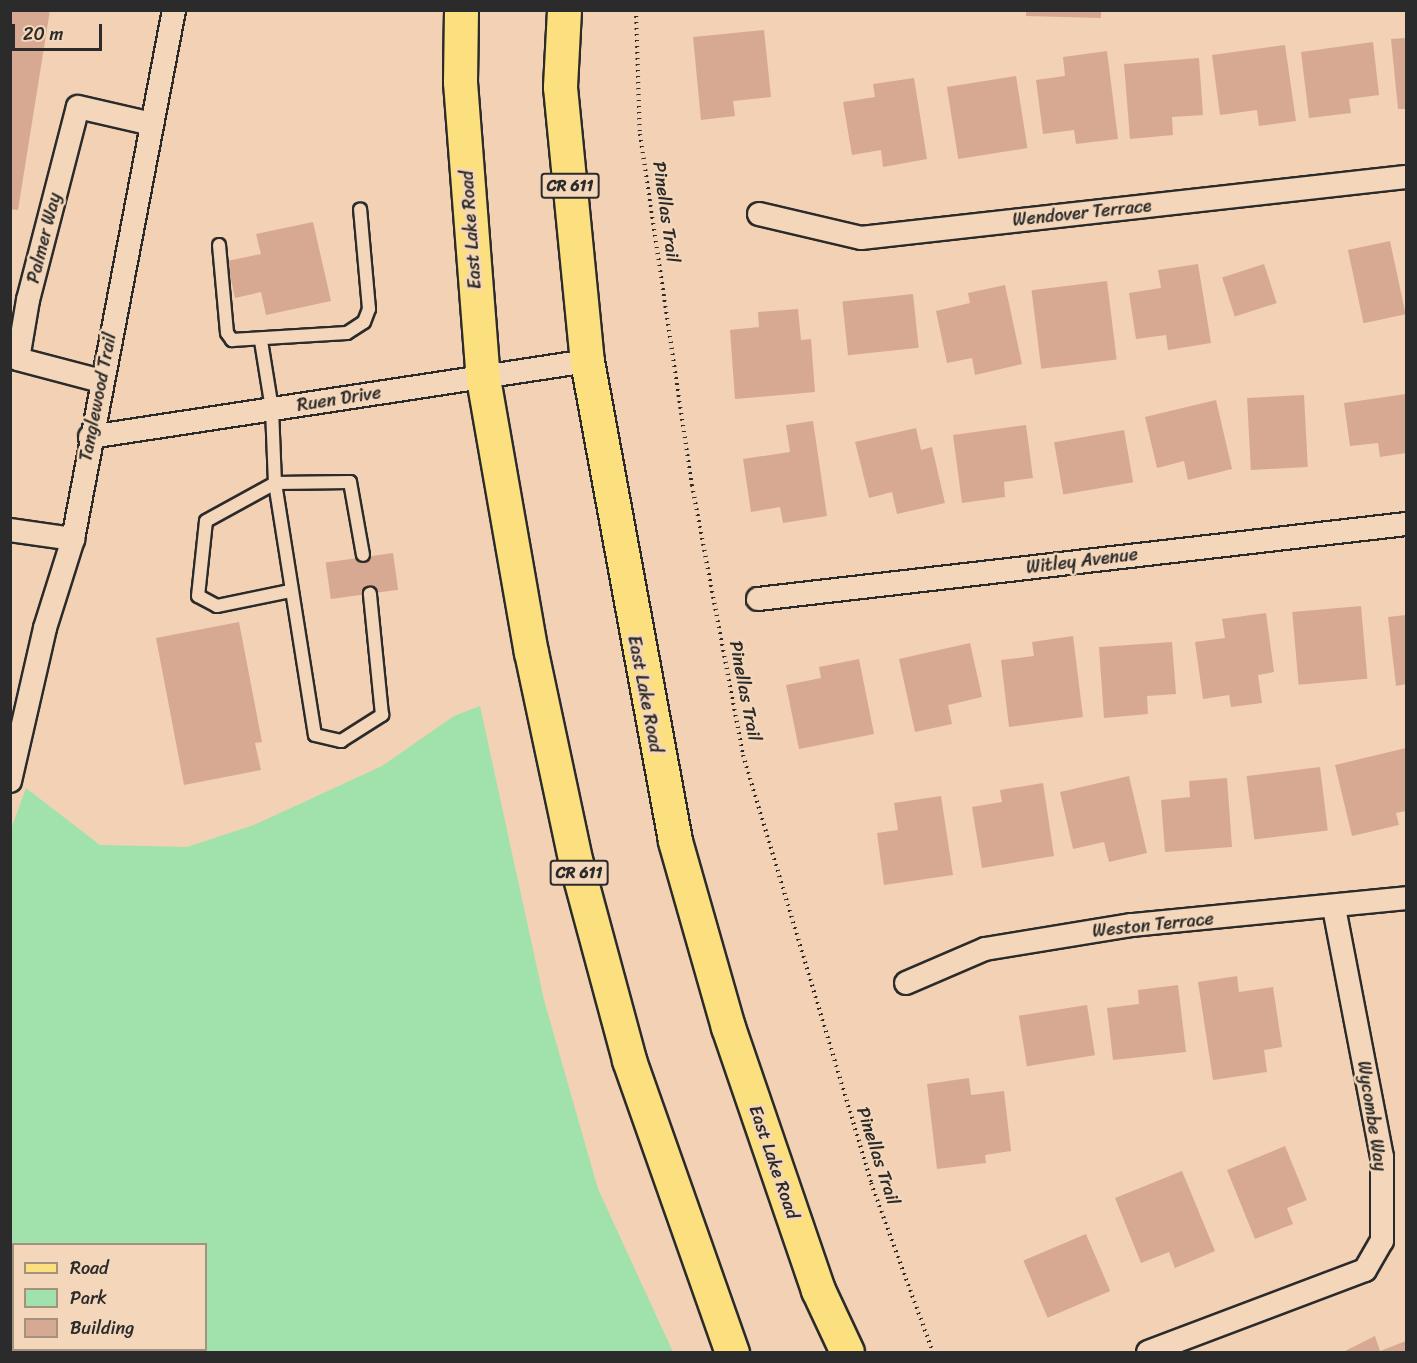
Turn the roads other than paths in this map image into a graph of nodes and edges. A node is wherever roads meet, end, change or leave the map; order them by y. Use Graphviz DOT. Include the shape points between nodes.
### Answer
graph roads {
  1 [pos="174,10"];
  2 [pos="461,10"];
  3 [pos="564,10"];
  4 [pos="152,124"];
  5 [pos="1407,177"];
  6 [pos="360,209"];
  7 [pos="759,214"];
  8 [pos="219,245"];
  9 [pos="261,341"];
  10 [pos="587,361"];
  11 [pos="483,378"];
  12 [pos="101,381"];
  13 [pos="272,409"];
  14 [pos="90,437"];
  15 [pos="275,483"];
  16 [pos="1407,524"];
  17 [pos="10,530"];
  18 [pos="74,539"];
  19 [pos="363,555"];
  20 [pos="290,591"];
  21 [pos="370,594"];
  22 [pos="758,599"];
  23 [pos="10,781"];
  24 [pos="1407,898"];
  25 [pos="1334,908"];
  26 [pos="906,983"];
  27 [pos="732,1353"];
  28 [pos="847,1353"];
  29 [pos="1148,1353"];
  1 -- 4 [label="street, Tanglewood Trail"];
  2 -- 11 [label="main road, East Lake Road / CR 611" via="460,82"];
  3 -- 10 [label="main road, East Lake Road / CR 611" via="560,87"];
  4 -- 12 [label="street, Tanglewood Trail"];
  4 -- 12 [label="street, Palmer Way" via="78,107 28,300 18,359"];
  5 -- 7 [label="street, Wendover Terrace" via="861,238"];
  6 -- 9 [label="lane" via="369,309 364,322 346,333"];
  8 -- 9 [label="lane" via="227,333 241,343"];
  9 -- 13 [label="lane"];
  10 -- 11 [label="street, Ruen Drive"];
  10 -- 28 [label="main road, East Lake Road / CR 611" via="675,841 728,1027 818,1290"];
  11 -- 13 [label="street, Ruen Drive"];
  11 -- 27 [label="main road, East Lake Road / CR 611" via="531,652 576,863 628,1060"];
  12 -- 14 [label="street, Tanglewood Trail"];
  13 -- 14 [label="street, Ruen Drive"];
  13 -- 15 [label="lane"];
  14 -- 18 [label="street, Tanglewood Trail"];
  15 -- 19 [label="lane" via="350,482"];
  15 -- 20 [label="lane"];
  15 -- 20 [label="lane" via="206,521 198,596 217,606"];
  16 -- 22 [label="street, Witley Avenue"];
  17 -- 18 [label="street"];
  18 -- 23 [label="street, Tanglewood Trail" via="45,628"];
  20 -- 21 [label="lane" via="315,735 341,741 382,715"];
  24 -- 25 [label="street, Weston Terrace"];
  25 -- 26 [label="street, Weston Terrace" via="1132,925 985,949"];
  25 -- 29 [label="street, Wycombe Way" via="1382,1157 1382,1241 1365,1270"];
}
